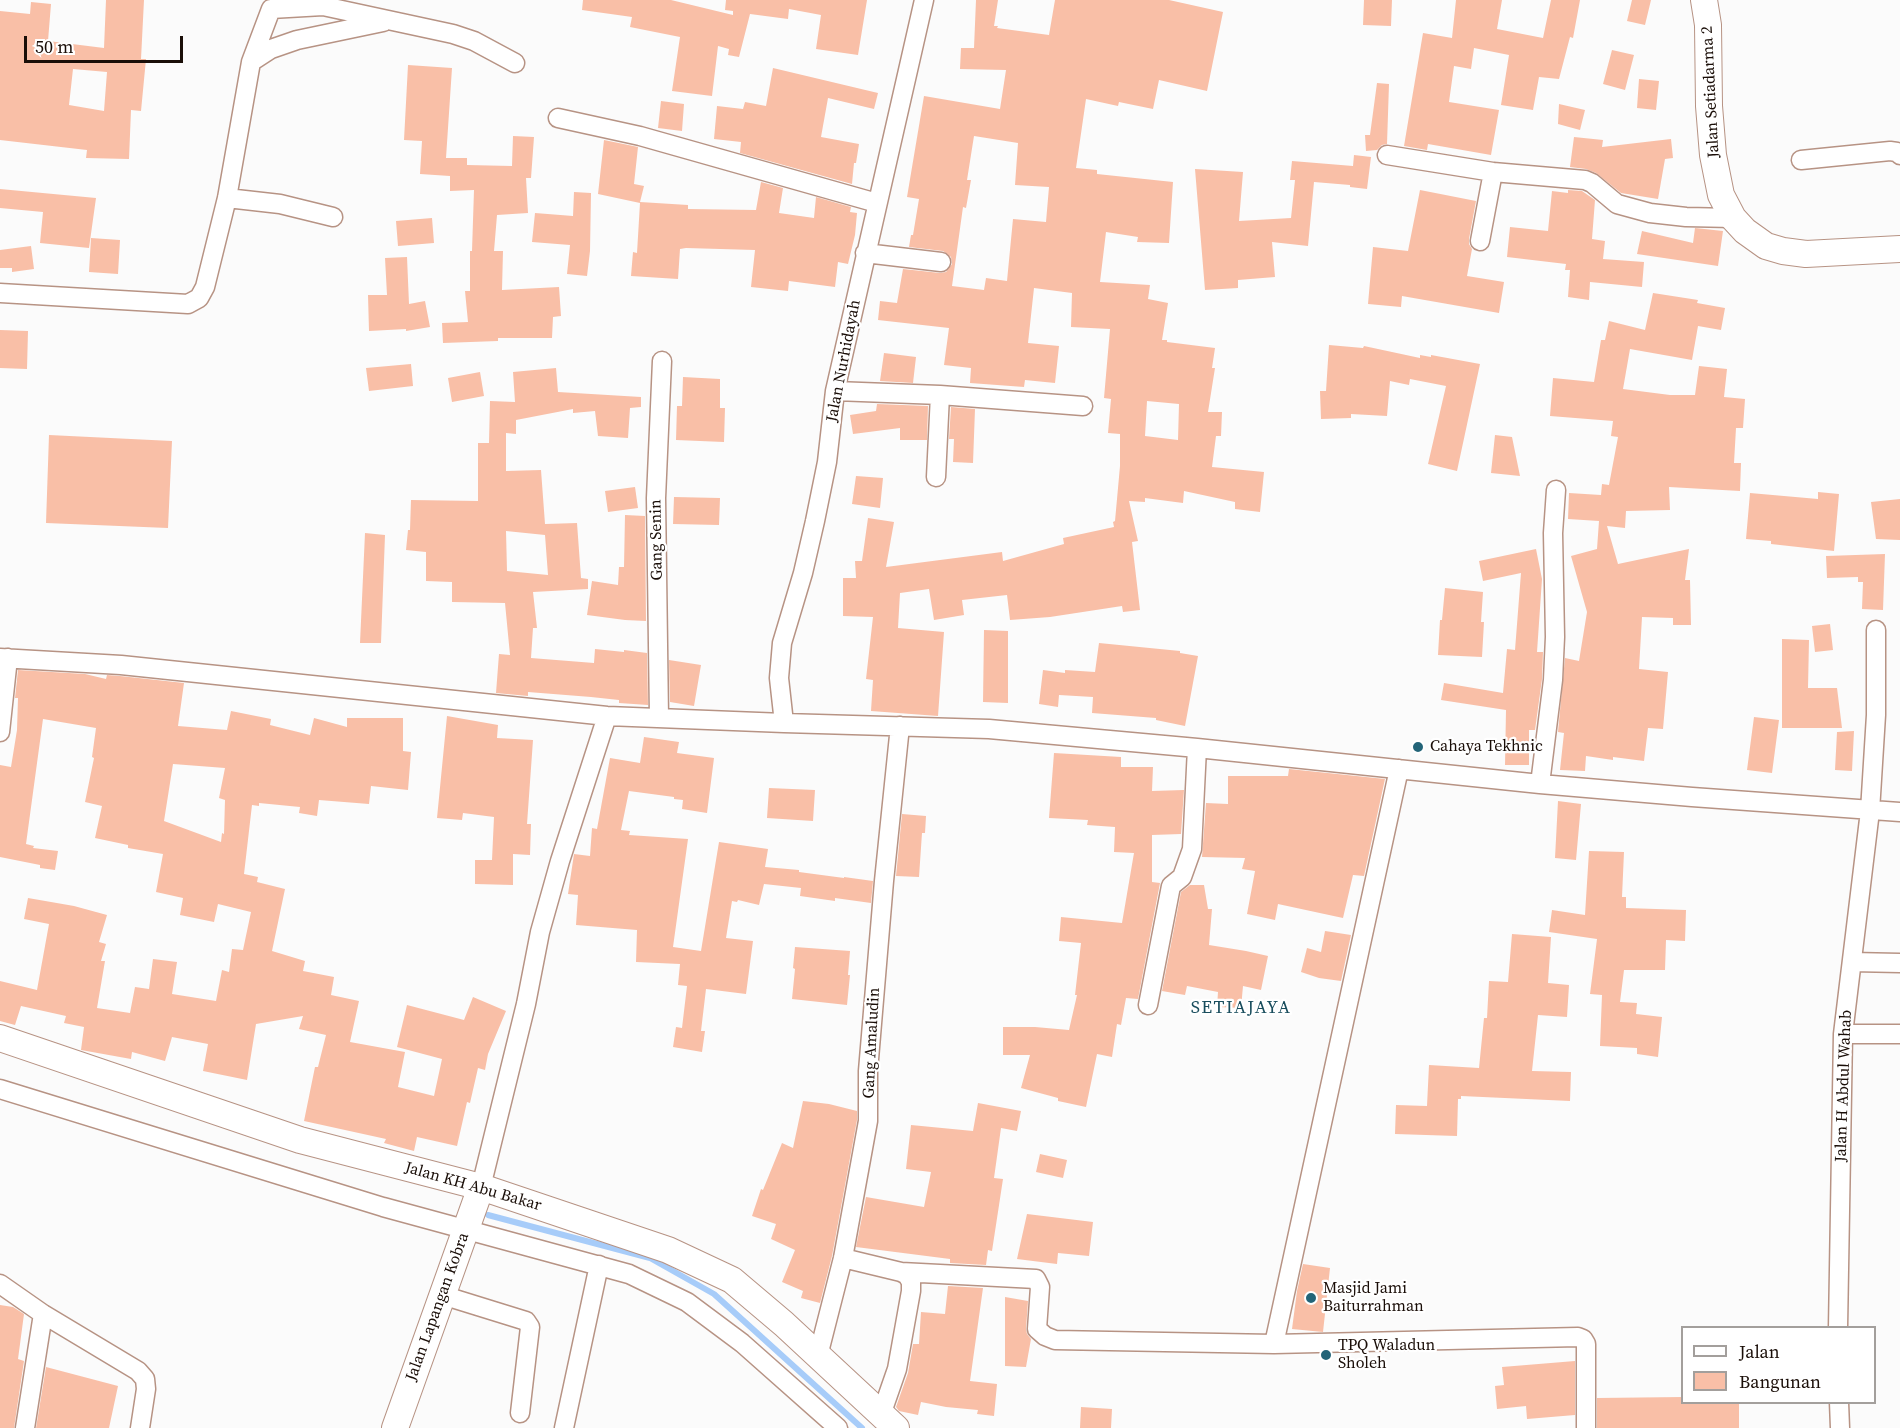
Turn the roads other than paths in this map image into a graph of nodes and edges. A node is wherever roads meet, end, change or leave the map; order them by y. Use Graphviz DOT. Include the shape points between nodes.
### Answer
graph roads {
  1 [pos="924,0"];
  2 [pos="1704,0"];
  3 [pos="271,5"];
  4 [pos="390,20"];
  5 [pos="251,62"];
  6 [pos="515,63"];
  7 [pos="558,118"];
  8 [pos="1387,155"];
  9 [pos="1900,155"];
  10 [pos="1801,160"];
  11 [pos="1492,172"];
  12 [pos="227,198"];
  13 [pos="877,203"];
  14 [pos="333,217"];
  15 [pos="1733,218"];
  16 [pos="1480,241"];
  17 [pos="1900,249"];
  18 [pos="866,253"];
  19 [pos="941,262"];
  20 [pos="0,293"];
  21 [pos="662,361"];
  22 [pos="834,391"];
  23 [pos="940,395"];
  24 [pos="1083,406"];
  25 [pos="936,477"];
  26 [pos="1556,490"];
  27 [pos="1876,630"];
  28 [pos="4,658"];
  29 [pos="608,716"];
  30 [pos="659,718"];
  31 [pos="784,723"];
  32 [pos="900,726"];
  33 [pos="0,732"];
  34 [pos="1197,748"];
  35 [pos="1399,769"];
  36 [pos="1540,784"];
  37 [pos="1870,811"];
  38 [pos="1900,813"];
  39 [pos="1852,962"];
  40 [pos="1900,963"];
  41 [pos="1148,1005"];
  42 [pos="1843,1034"];
  43 [pos="1900,1034"];
  44 [pos="0,1038"];
  45 [pos="0,1089"];
  46 [pos="482,1187"];
  47 [pos="467,1229"];
  48 [pos="843,1258"];
  49 [pos="599,1265"];
  50 [pos="901,1272"];
  51 [pos="0,1284"];
  52 [pos="442,1295"];
  53 [pos="43,1314"];
  54 [pos="1838,1326"];
  55 [pos="1274,1344"];
  56 [pos="818,1356"];
  57 [pos="1839,1404"];
  58 [pos="520,1413"];
  59 [pos="888,1422"];
  60 [pos="25,1428"];
  61 [pos="140,1428"];
  62 [pos="395,1428"];
  63 [pos="564,1428"];
  64 [pos="838,1428"];
  65 [pos="1586,1428"];
  66 [pos="1840,1428"];
  1 -- 13 [label="street, Jalan Nurhidayah"];
  2 -- 15 [label="street, Jalan Setiadarma 2" via="1713,155 1721,195"];
  3 -- 4 [label="street" via="323,6"];
  3 -- 5 [label="street"];
  4 -- 5 [label="street" via="297,40 271,49"];
  4 -- 6 [label="street" via="453,33"];
  5 -- 12 [label="street"];
  7 -- 13 [label="street" via="640,136"];
  8 -- 11 [label="street"];
  9 -- 10 [label="street" via="1890,151"];
  11 -- 15 [label="street" via="1585,180 1617,204 1650,213"];
  11 -- 16 [label="street"];
  12 -- 14 [label="street" via="280,204"];
  12 -- 20 [label="street" via="205,287 199,298 188,304"];
  13 -- 18 [label="street, Jalan Nurhidayah"];
  15 -- 17 [label="street, Jalan Setiadarma 2" via="1766,246 1783,251 1806,254"];
  18 -- 19 [label="street"];
  18 -- 22 [label="street, Jalan Nurhidayah"];
  21 -- 30 [label="street, Gang Senin" via="656,498"];
  22 -- 23 [label="street"];
  22 -- 31 [label="street, Jalan Nurhidayah" via="827,462 803,573 782,643 779,678"];
  23 -- 24 [label="street"];
  23 -- 25 [label="street"];
  26 -- 36 [label="street" via="1554,658"];
  27 -- 37 [label="street, Jalan H Abdul Wahab"];
  28 -- 29 [label="street" via="121,665"];
  28 -- 33 [label="street"];
  29 -- 30 [label="street"];
  29 -- 46 [label="street" via="540,932"];
  30 -- 31 [label="street"];
  31 -- 32 [label="street"];
  32 -- 34 [label="street" via="989,729"];
  32 -- 48 [label="street, Gang Amaludin" via="869,1059 868,1121"];
  34 -- 35 [label="street"];
  34 -- 41 [label="street" via="1192,849 1182,877 1171,886"];
  35 -- 36 [label="street"];
  35 -- 55 [label="street"];
  36 -- 37 [label="street"];
  37 -- 38 [label="street"];
  37 -- 39 [label="street, Jalan H Abdul Wahab"];
  39 -- 40 [label="street"];
  39 -- 42 [label="street, Jalan H Abdul Wahab"];
  42 -- 43 [label="street"];
  42 -- 54 [label="street, Jalan H Abdul Wahab"];
  44 -- 46 [label="street, Jalan KH Abu Bakar" via="300,1140"];
  45 -- 47 [label="street" via="371,1204"];
  46 -- 47 [label="street, Jalan Lapangan Kobra"];
  46 -- 56 [label="street, Jalan KH Abu Bakar" via="668,1250 732,1280"];
  47 -- 49 [label="street"];
  47 -- 52 [label="street, Jalan Lapangan Kobra"];
  48 -- 50 [label="street"];
  48 -- 56 [label="street, Gang Amaludin"];
  49 -- 63 [label="street"];
  49 -- 64 [label="street" via="630,1274 687,1302 742,1343"];
  50 -- 55 [label="street" via="1036,1279 1040,1287 1037,1329 1055,1340"];
  50 -- 59 [label="street" via="911,1282 911,1291"];
  51 -- 53 [label="street"];
  52 -- 58 [label="street" via="526,1321 530,1327"];
  52 -- 62 [label="street, Jalan Lapangan Kobra"];
  53 -- 60 [label="street"];
  53 -- 61 [label="street" via="145,1379"];
  55 -- 65 [label="street" via="1578,1337 1586,1344"];
  56 -- 59 [label="street, Jalan KH Abu Bakar"];
  57 -- 66 [label="street"];
}
